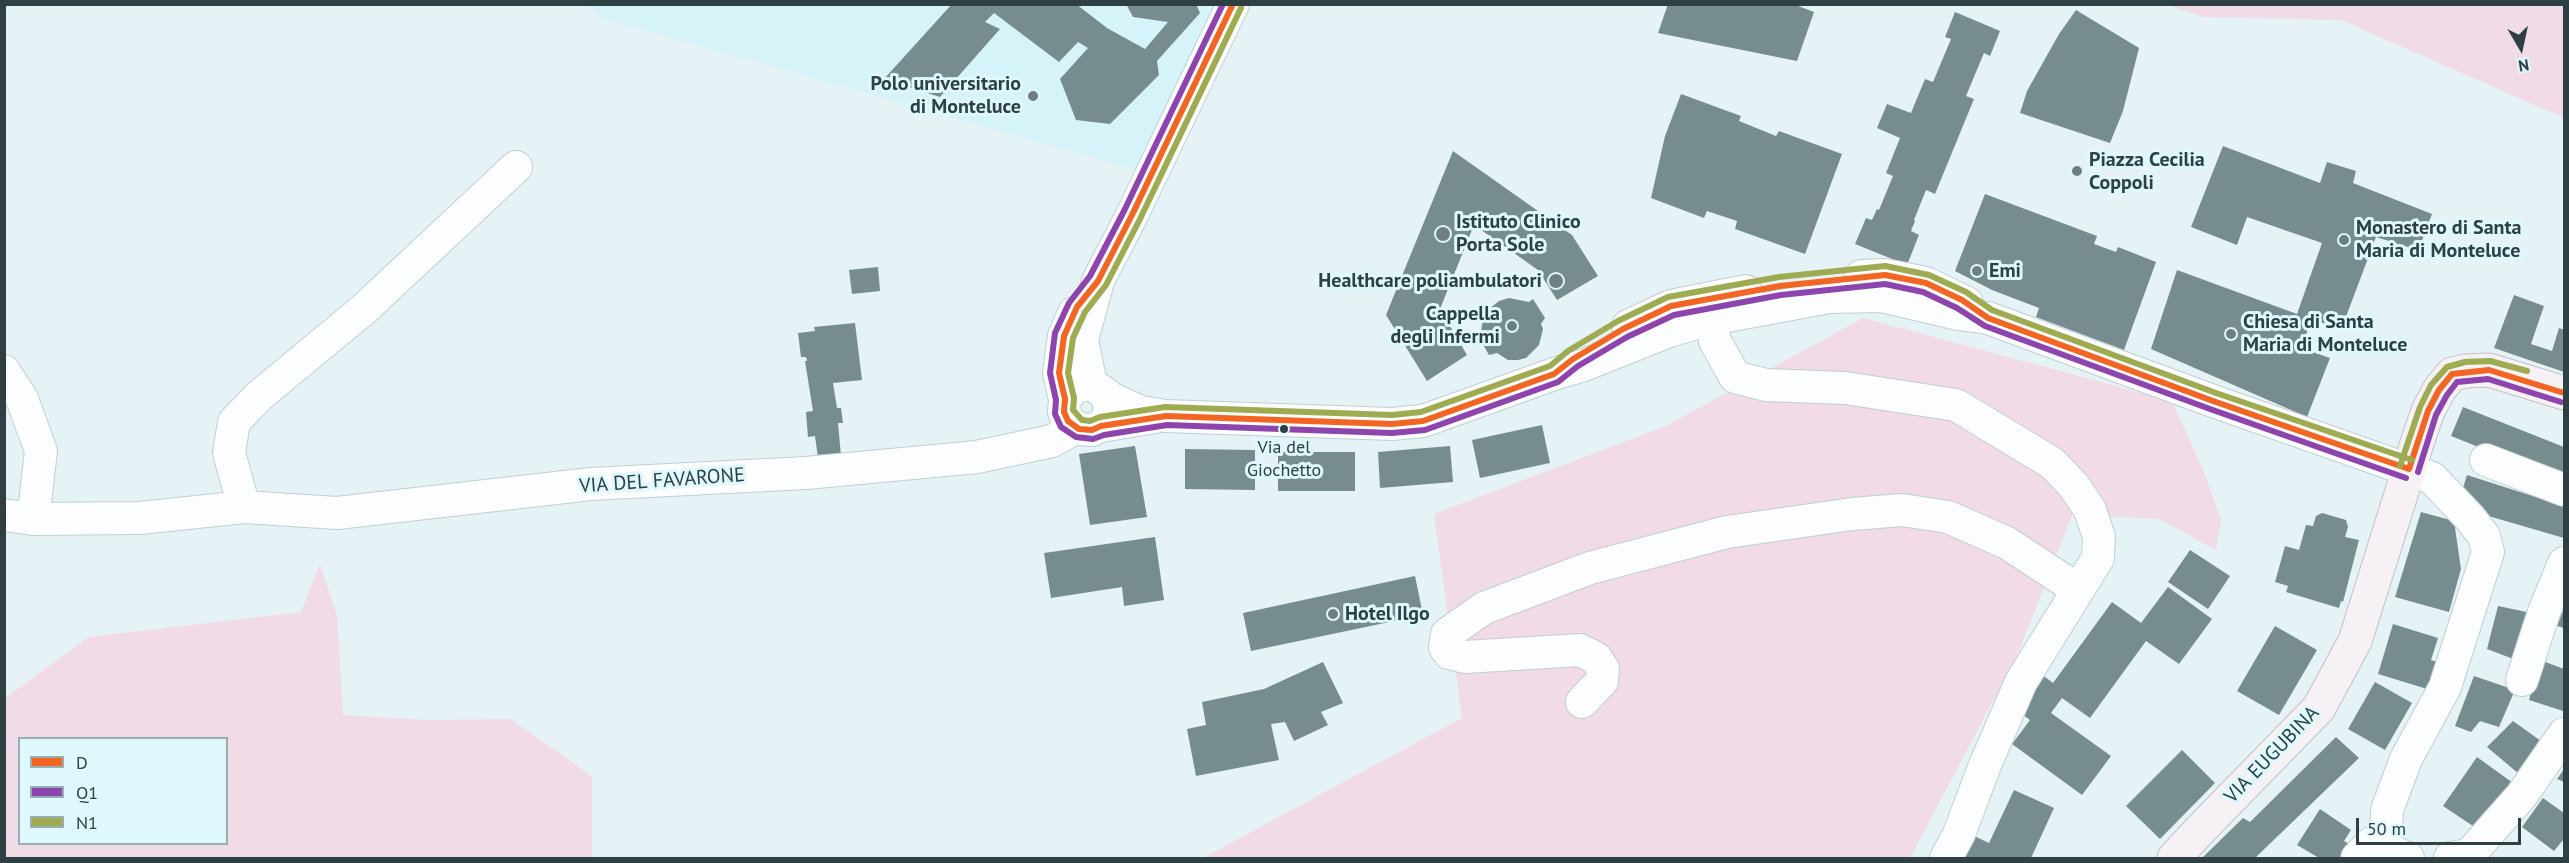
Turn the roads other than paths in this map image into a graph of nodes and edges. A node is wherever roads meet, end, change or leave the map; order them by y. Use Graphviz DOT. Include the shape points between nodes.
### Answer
graph roads {
  1 [pos="1233,4"];
  2 [pos="516,167"];
  3 [pos="1988,318"];
  4 [pos="1711,319"];
  5 [pos="4,371"];
  6 [pos="1554,374"];
  7 [pos="2565,393"];
  8 [pos="1088,407"];
  9 [pos="2486,460"];
  10 [pos="2409,469"];
  11 [pos="2565,490"];
  12 [pos="244,507"];
  13 [pos="19,517"];
  14 [pos="2565,563"];
  15 [pos="2077,589"];
  16 [pos="2522,680"];
  17 [pos="1581,702"];
  18 [pos="2565,734"];
  19 [pos="2386,834"];
  20 [pos="1946,858"];
  21 [pos="2174,858"];
  22 [pos="2357,858"];
  23 [pos="2408,858"];
  24 [pos="2450,858"];
  1 -- 8 [label="street" via="1098,281 1082,340"];
  2 -- 12 [label="street" via="363,310 259,396 234,422 229,453"];
  3 -- 4 [label="street" via="1881,296 1858,295"];
  3 -- 6 [label="street" via="1926,283 1885,275 1815,281 1671,306 1623,329"];
  3 -- 10 [label="street"];
  4 -- 6 [label="street"];
  4 -- 15 [label="street" via="1715,341 1736,377 1766,385 1845,388 1956,405 2052,463 2090,510 2099,537 2098,558"];
  5 -- 13 [label="street" via="22,399 41,451"];
  6 -- 8 [label="street" via="1423,421 1392,424 1166,416"];
  7 -- 10 [label="main road, VIA EUGUBINA" via="2489,370 2452,374 2428,411"];
  8 -- 12 [label="street, VIA DEL FAVARONE" via="1052,441 977,457 806,473 591,484 337,513"];
  9 -- 11 [label="street"];
  10 -- 19 [label="street" via="2432,478 2440,486 2484,536 2488,552 2445,687 2406,759 2387,810"];
  10 -- 21 [label="main road, VIA EUGUBINA" via="2355,641 2319,708"];
  12 -- 13 [label="street, VIA DEL FAVARONE" via="140,518"];
  14 -- 16 [label="street"];
  15 -- 17 [label="street" via="2007,543 1948,517 1902,510 1727,532 1590,568 1484,608 1447,634 1445,647 1449,653 1465,657 1580,650 1596,658 1603,669 1602,681"];
  15 -- 20 [label="street" via="2021,682"];
  18 -- 24 [label="street" via="2522,795 2469,855"];
  19 -- 22 [label="street"];
  19 -- 23 [label="street" via="2389,851"];
}
